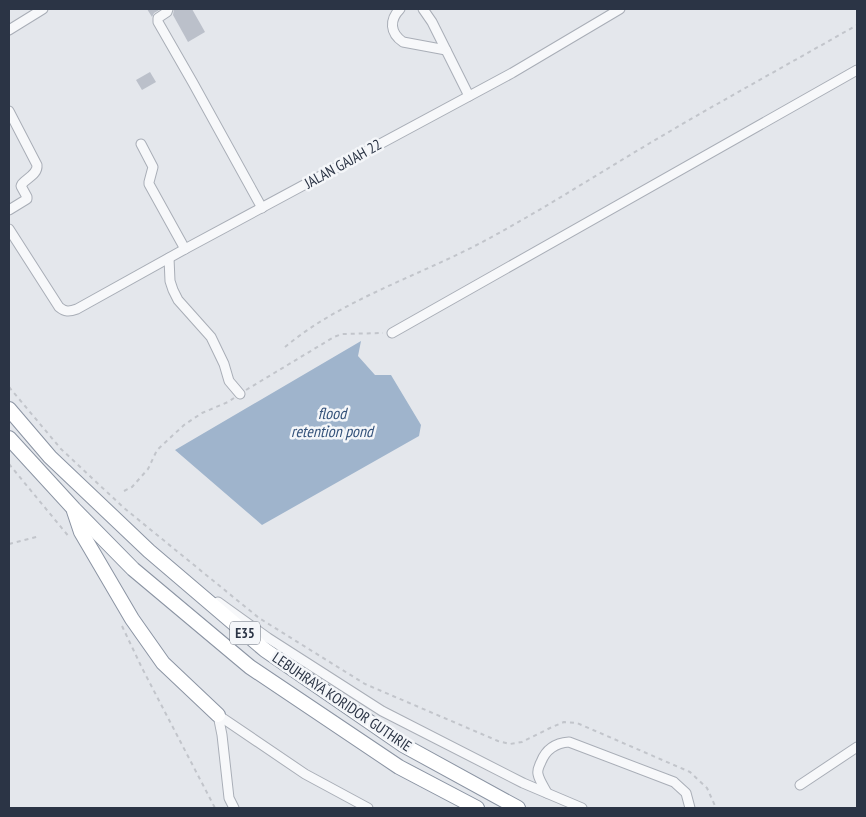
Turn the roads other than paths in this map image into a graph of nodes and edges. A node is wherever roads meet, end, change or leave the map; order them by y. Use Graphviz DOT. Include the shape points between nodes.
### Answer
graph roads {
  1 [pos="44,9"];
  2 [pos="168,9"];
  3 [pos="400,9"];
  4 [pos="424,9"];
  5 [pos="615,10"];
  6 [pos="9,30"];
  7 [pos="446,50"];
  8 [pos="857,70"];
  9 [pos="469,96"];
  10 [pos="9,111"];
  11 [pos="142,144"];
  12 [pos="262,208"];
  13 [pos="9,210"];
  14 [pos="9,229"];
  15 [pos="185,249"];
  16 [pos="163,262"];
  17 [pos="392,332"];
  18 [pos="240,394"];
  19 [pos="9,409"];
  20 [pos="9,438"];
  21 [pos="74,509"];
  22 [pos="149,551"];
  23 [pos="218,714"];
  24 [pos="857,747"];
  25 [pos="800,785"];
  26 [pos="546,793"];
  27 [pos="234,808"];
  28 [pos="368,808"];
  29 [pos="477,808"];
  30 [pos="518,808"];
  31 [pos="582,808"];
  32 [pos="690,808"];
  1 -- 6 [label="street"];
  2 -- 12 [label="street" via="158,22"];
  3 -- 7 [label="street" via="391,22 397,38 402,42"];
  4 -- 7 [label="street"];
  5 -- 9 [label="street, JALAN GAJAH 22"];
  7 -- 9 [label="street"];
  8 -- 17 [label="street"];
  9 -- 12 [label="street, JALAN GAJAH 22"];
  10 -- 13 [label="street" via="37,169 22,184 27,199"];
  11 -- 15 [label="street" via="153,167 149,184"];
  12 -- 15 [label="street, JALAN GAJAH 22"];
  14 -- 16 [label="street, JALAN GAJAH 22" via="58,307 64,311 77,309"];
  15 -- 16 [label="street, JALAN GAJAH 22"];
  16 -- 18 [label="street" via="173,290 211,338 229,382"];
  19 -- 22 [label="highway, LEBUHRAYA KORIDOR GUTHRIE / E35" via="50,457"];
  20 -- 21 [label="highway, LEBUHRAYA KORIDOR GUTHRIE / E35"];
  21 -- 23 [label="highway" via="81,532 132,619 163,663"];
  21 -- 29 [label="highway, LEBUHRAYA KORIDOR GUTHRIE / E35" via="133,569 250,667 399,767"];
  22 -- 26 [label="street" via="268,638 382,711"];
  22 -- 30 [label="highway, LEBUHRAYA KORIDOR GUTHRIE / E35" via="265,650 403,745"];
  23 -- 27 [label="street" via="229,798"];
  23 -- 28 [label="street" via="305,774"];
  24 -- 25 [label="street"];
  26 -- 31 [label="street"];
  26 -- 32 [label="street" via="538,774 541,760 550,747 569,742 674,782 686,794"];
}
